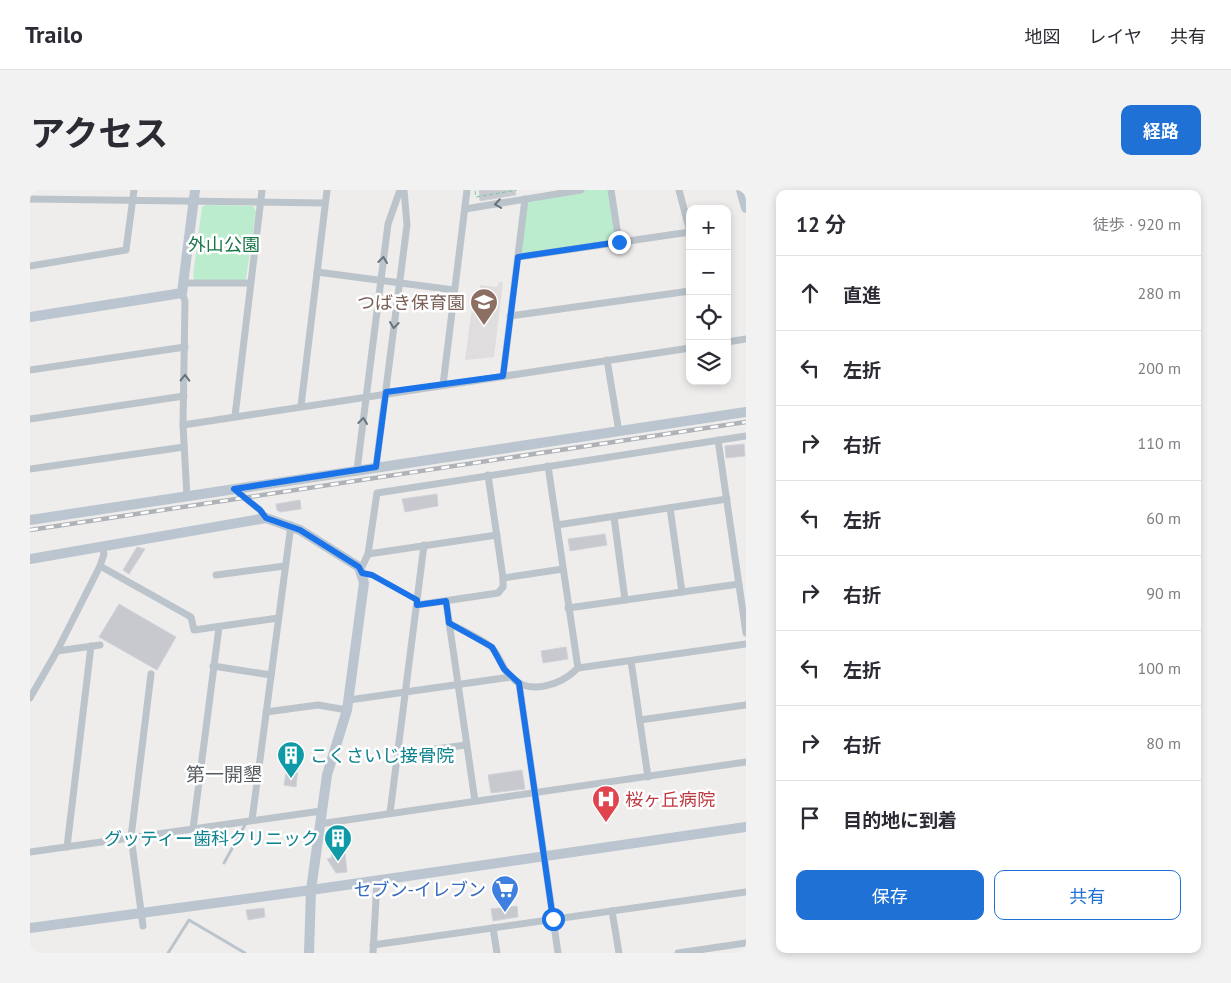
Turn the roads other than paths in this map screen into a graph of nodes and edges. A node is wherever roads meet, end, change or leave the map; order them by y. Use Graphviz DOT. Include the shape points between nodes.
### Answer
graph roads {
  1 [pos="134,190"];
  2 [pos="262,190"];
  3 [pos="326,190"];
  4 [pos="402,190"];
  5 [pos="467,190"];
  6 [pos="580,190"];
  7 [pos="611,190"];
  8 [pos="679,190"];
  9 [pos="742,190"];
  10 [pos="194,195"];
  11 [pos="30,199"];
  12 [pos="525,199"];
  13 [pos="132,201"];
  14 [pos="260,202"];
  15 [pos="325,203"];
  16 [pos="746,208"];
  17 [pos="465,209"];
  18 [pos="686,217"];
  19 [pos="686,233"];
  20 [pos="619,242"];
  21 [pos="518,257"];
  22 [pos="30,266"];
  23 [pos="317,272"];
  24 [pos="381,280"];
  25 [pos="400,282"];
  26 [pos="249,283"];
  27 [pos="183,288"];
  28 [pos="454,290"];
  29 [pos="686,292"];
  30 [pos="510,316"];
  31 [pos="30,317"];
  32 [pos="746,339"];
  33 [pos="731,341"];
  34 [pos="185,347"];
  35 [pos="686,349"];
  36 [pos="607,360"];
  37 [pos="30,370"];
  38 [pos="503,376"];
  39 [pos="443,385"];
  40 [pos="386,392"];
  41 [pos="184,396"];
  42 [pos="366,396"];
  43 [pos="301,406"];
  44 [pos="746,412"];
  45 [pos="235,416"];
  46 [pos="30,419"];
  47 [pos="183,424"];
  48 [pos="619,432"];
  49 [pos="746,436"];
  50 [pos="718,440"];
  51 [pos="184,447"];
  52 [pos="548,466"];
  53 [pos="376,467"];
  54 [pos="30,469"];
  55 [pos="357,470"];
  56 [pos="488,475"];
  57 [pos="234,489"];
  58 [pos="187,497"];
  59 [pos="727,499"];
  60 [pos="670,508"];
  61 [pos="614,517"];
  62 [pos="266,518"];
  63 [pos="30,520"];
  64 [pos="557,525"];
  65 [pos="291,526"];
  66 [pos="497,534"];
  67 [pos="424,545"];
  68 [pos="102,546"];
  69 [pos="368,554"];
  70 [pos="30,559"];
  71 [pos="100,566"];
  72 [pos="285,566"];
  73 [pos="563,569"];
  74 [pos="362,571"];
  75 [pos="216,575"];
  76 [pos="504,578"];
  77 [pos="739,584"];
  78 [pos="682,592"];
  79 [pos="625,600"];
  80 [pos="446,601"];
  81 [pos="417,603"];
  82 [pos="568,608"];
  83 [pos="278,618"];
  84 [pos="449,623"];
  85 [pos="219,627"];
  86 [pos="746,633"];
  87 [pos="746,644"];
  88 [pos="100,645"];
  89 [pos="91,646"];
  90 [pos="58,651"];
  91 [pos="631,661"];
  92 [pos="213,666"];
  93 [pos="578,668"];
  94 [pos="151,674"];
  95 [pos="271,675"];
  96 [pos="511,678"];
  97 [pos="519,683"];
  98 [pos="458,685"];
  99 [pos="405,693"];
  100 [pos="30,698"];
  101 [pos="348,705"];
  102 [pos="746,705"];
  103 [pos="266,712"];
  104 [pos="640,720"];
  105 [pos="466,745"];
  106 [pos="398,754"];
  107 [pos="746,762"];
  108 [pos="648,777"];
  109 [pos="535,793"];
  110 [pos="475,801"];
  111 [pos="321,811"];
  112 [pos="390,813"];
  113 [pos="250,820"];
  114 [pos="319,824"];
  115 [pos="746,828"];
  116 [pos="193,829"];
  117 [pos="131,837"];
  118 [pos="67,847"];
  119 [pos="30,852"];
  120 [pos="544,857"];
  121 [pos="224,863"];
  122 [pos="377,881"];
  123 [pos="311,890"];
  124 [pos="746,892"];
  125 [pos="612,911"];
  126 [pos="141,914"];
  127 [pos="553,919"];
  128 [pos="143,926"];
  129 [pos="30,928"];
  130 [pos="494,928"];
  131 [pos="746,943"];
  132 [pos="373,945"];
  133 [pos="168,953"];
  134 [pos="245,953"];
  135 [pos="309,953"];
  136 [pos="373,953"];
  137 [pos="497,953"];
  138 [pos="558,953"];
  139 [pos="619,953"];
  140 [pos="678,953"];
  1 -- 13 [label="street"];
  2 -- 14 [label="street"];
  3 -- 15 [label="street"];
  24 -- 4 [label="street, one-way" via="388,224"];
  4 -- 25 [label="street" via="407,225"];
  5 -- 17 [label="street"];
  6 -- 12 [label="street"];
  7 -- 20 [label="street"];
  8 -- 18 [label="street"];
  9 -- 16 [label="street"];
  10 -- 13 [label="street"];
  10 -- 14 [label="street"];
  10 -- 27 [label="street"];
  11 -- 13 [label="street"];
  12 -- 17 [label="street, one-way"];
  12 -- 21 [label="street"];
  13 -- 22 [label="street" via="126,250"];
  14 -- 15 [label="street"];
  14 -- 26 [label="street"];
  15 -- 23 [label="street"];
  17 -- 28 [label="street"];
  19 -- 20 [label="street"];
  20 -- 21 [label="street"];
  21 -- 30 [label="street"];
  23 -- 24 [label="street"];
  23 -- 43 [label="street"];
  24 -- 25 [label="street"];
  24 -- 42 [label="street"];
  25 -- 28 [label="street"];
  25 -- 40 [label="street, one-way"];
  26 -- 27 [label="street"];
  26 -- 45 [label="street"];
  27 -- 31 [label="street"];
  27 -- 34 [label="street"];
  28 -- 39 [label="street"];
  29 -- 30 [label="street"];
  30 -- 38 [label="street"];
  32 -- 33 [label="street"];
  34 -- 37 [label="street"];
  41 -- 34 [label="street, one-way"];
  35 -- 36 [label="street"];
  36 -- 38 [label="street"];
  36 -- 48 [label="street"];
  38 -- 39 [label="street"];
  39 -- 40 [label="street"];
  40 -- 42 [label="street"];
  40 -- 53 [label="street"];
  41 -- 46 [label="street"];
  41 -- 47 [label="street"];
  42 -- 43 [label="street"];
  55 -- 42 [label="street, one-way"];
  43 -- 45 [label="street"];
  44 -- 48 [label="street"];
  45 -- 47 [label="street"];
  47 -- 51 [label="street"];
  48 -- 53 [label="street"];
  49 -- 50 [label="street"];
  50 -- 52 [label="street"];
  50 -- 59 [label="street"];
  51 -- 54 [label="street"];
  51 -- 58 [label="street"];
  52 -- 56 [label="street"];
  52 -- 64 [label="street"];
  53 -- 55 [label="street"];
  55 -- 57 [label="street"];
  56 -- 66 [label="street"];
  56 -- 69 [label="street" via="377,493"];
  57 -- 58 [label="street"];
  57 -- 62 [label="street"];
  58 -- 63 [label="street"];
  59 -- 60 [label="street"];
  59 -- 77 [label="street"];
  60 -- 61 [label="street"];
  60 -- 78 [label="street"];
  61 -- 64 [label="street"];
  61 -- 79 [label="street"];
  62 -- 65 [label="street"];
  62 -- 68 [label="street"];
  64 -- 73 [label="street"];
  65 -- 72 [label="street"];
  65 -- 74 [label="street"];
  66 -- 67 [label="street"];
  66 -- 76 [label="street"];
  67 -- 69 [label="street"];
  67 -- 81 [label="street"];
  68 -- 70 [label="street"];
  68 -- 71 [label="street" via="104,554"];
  69 -- 74 [label="street"];
  71 -- 85 [label="street" via="191,617 194,630"];
  71 -- 90 [label="street"];
  72 -- 75 [label="street"];
  72 -- 83 [label="street"];
  73 -- 76 [label="street"];
  73 -- 82 [label="street"];
  74 -- 81 [label="lane"];
  74 -- 101 [label="street" via="364,583"];
  76 -- 80 [label="street" via="498,593"];
  77 -- 78 [label="street"];
  77 -- 86 [label="street"];
  78 -- 79 [label="street"];
  79 -- 82 [label="street"];
  80 -- 81 [label="street"];
  80 -- 84 [label="street"];
  81 -- 99 [label="street"];
  82 -- 93 [label="street"];
  83 -- 85 [label="street"];
  83 -- 95 [label="street"];
  84 -- 96 [label="street" via="492,647"];
  84 -- 98 [label="street"];
  85 -- 92 [label="street"];
  87 -- 91 [label="street"];
  88 -- 89 [label="street"];
  89 -- 90 [label="street"];
  89 -- 118 [label="street"];
  90 -- 100 [label="street"];
  91 -- 93 [label="street"];
  91 -- 104 [label="street"];
  92 -- 95 [label="street"];
  92 -- 116 [label="street"];
  93 -- 97 [label="street" via="561,681 548,685 536,687"];
  94 -- 117 [label="street"];
  95 -- 103 [label="street"];
  96 -- 97 [label="street"];
  96 -- 98 [label="street"];
  97 -- 109 [label="street"];
  98 -- 99 [label="street"];
  98 -- 105 [label="street"];
  99 -- 101 [label="street"];
  99 -- 106 [label="street"];
  101 -- 103 [label="street" via="318,705"];
  101 -- 111 [label="street" via="327,775"];
  102 -- 104 [label="street"];
  103 -- 113 [label="street"];
  104 -- 108 [label="street"];
  105 -- 106 [label="street"];
  105 -- 110 [label="street"];
  106 -- 112 [label="street"];
  107 -- 108 [label="street"];
  108 -- 109 [label="street"];
  109 -- 110 [label="street"];
  109 -- 120 [label="street"];
  110 -- 112 [label="street"];
  111 -- 113 [label="street"];
  111 -- 114 [label="street"];
  112 -- 114 [label="street"];
  113 -- 116 [label="street"];
  113 -- 121 [label="lane"];
  114 -- 123 [label="street"];
  115 -- 120 [label="street"];
  116 -- 117 [label="street"];
  117 -- 118 [label="street"];
  117 -- 126 [label="street"];
  118 -- 119 [label="street"];
  120 -- 122 [label="street"];
  120 -- 127 [label="street"];
  122 -- 123 [label="street"];
  122 -- 132 [label="street"];
  123 -- 126 [label="street"];
  123 -- 135 [label="street"];
  124 -- 125 [label="street"];
  125 -- 127 [label="street"];
  125 -- 139 [label="street"];
  126 -- 128 [label="street"];
  126 -- 129 [label="street"];
  127 -- 130 [label="street"];
  127 -- 138 [label="street"];
  130 -- 132 [label="street"];
  130 -- 137 [label="street"];
  131 -- 140 [label="street"];
  132 -- 136 [label="street"];
  133 -- 134 [label="lane" via="189,920"];
}
